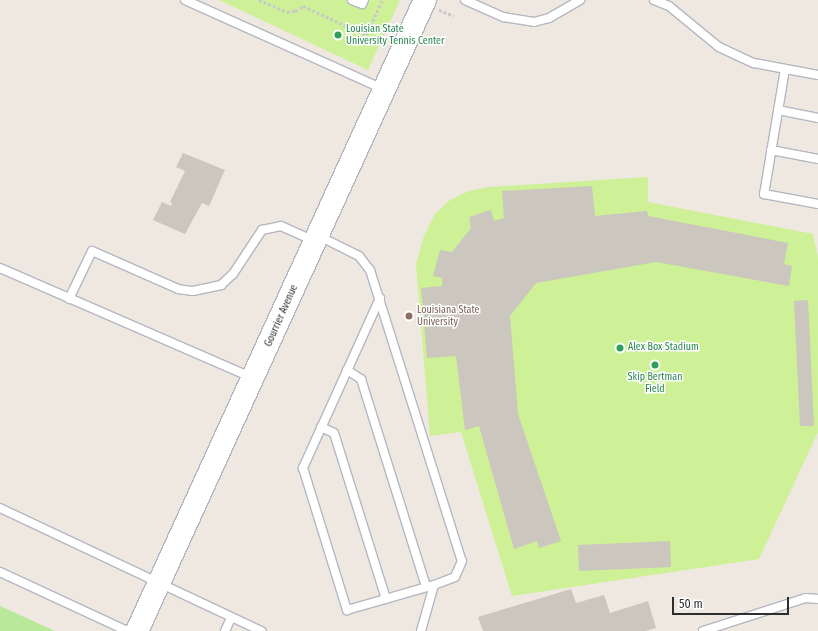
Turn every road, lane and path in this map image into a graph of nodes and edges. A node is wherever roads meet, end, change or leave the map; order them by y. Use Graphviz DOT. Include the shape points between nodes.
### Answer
graph roads {
  1 [pos="185,0"];
  2 [pos="260,0"];
  3 [pos="352,0"];
  4 [pos="364,0"];
  5 [pos="382,0"];
  6 [pos="465,0"];
  7 [pos="580,0"];
  8 [pos="654,0"];
  9 [pos="428,3"];
  10 [pos="454,16"];
  11 [pos="785,69"];
  12 [pos="818,75"];
  13 [pos="384,89"];
  14 [pos="778,110"];
  15 [pos="818,118"];
  16 [pos="771,150"];
  17 [pos="818,159"];
  18 [pos="818,204"];
  19 [pos="317,238"];
  20 [pos="0,268"];
  21 [pos="380,298"];
  22 [pos="70,299"];
  23 [pos="348,370"];
  24 [pos="254,378"];
  25 [pos="321,427"];
  26 [pos="0,508"];
  27 [pos="0,572"];
  28 [pos="161,582"];
  29 [pos="430,586"];
  30 [pos="386,599"];
  31 [pos="818,599"];
  32 [pos="231,618"];
  33 [pos="127,631"];
  34 [pos="137,631"];
  35 [pos="225,631"];
  36 [pos="261,631"];
  37 [pos="421,631"];
  38 [pos="703,631"];
  1 -- 13 [label="lane"];
  2 -- 5 [label="path" via="287,12 303,6 366,35"];
  3 -- 4 [label="lane" via="362,4"];
  6 -- 7 [label="lane" via="503,17 534,22 549,18"];
  8 -- 11 [label="lane" via="669,6 719,47 754,63"];
  9 -- 10 [label="path"];
  9 -- 13 [label="main road, Gourrier Avenue"];
  11 -- 12 [label="lane"];
  11 -- 14 [label="lane"];
  13 -- 19 [label="main road, Gourrier Avenue"];
  14 -- 15 [label="lane"];
  14 -- 16 [label="lane"];
  16 -- 17 [label="lane"];
  16 -- 18 [label="lane" via="764,194"];
  19 -- 21 [label="lane" via="359,256 370,270"];
  19 -- 22 [label="lane" via="281,226 262,230 233,274 221,285 192,292 178,289 92,251"];
  19 -- 24 [label="main road, Gourrier Avenue"];
  20 -- 22 [label="lane"];
  21 -- 23 [label="lane"];
  21 -- 29 [label="lane" via="462,561 456,577"];
  22 -- 24 [label="lane"];
  23 -- 25 [label="lane"];
  23 -- 29 [label="lane" via="362,379"];
  24 -- 28 [label="main road, Gourrier Avenue"];
  25 -- 30 [label="lane" via="334,433"];
  25 -- 30 [label="lane" via="303,468 347,610"];
  26 -- 28 [label="lane"];
  27 -- 33 [label="lane"];
  28 -- 32 [label="lane"];
  28 -- 34 [label="main road, Gourrier Avenue"];
  29 -- 30 [label="lane"];
  29 -- 37 [label="lane"];
  31 -- 38 [label="lane" via="806,598"];
  32 -- 35 [label="lane"];
  32 -- 36 [label="lane"];
}
